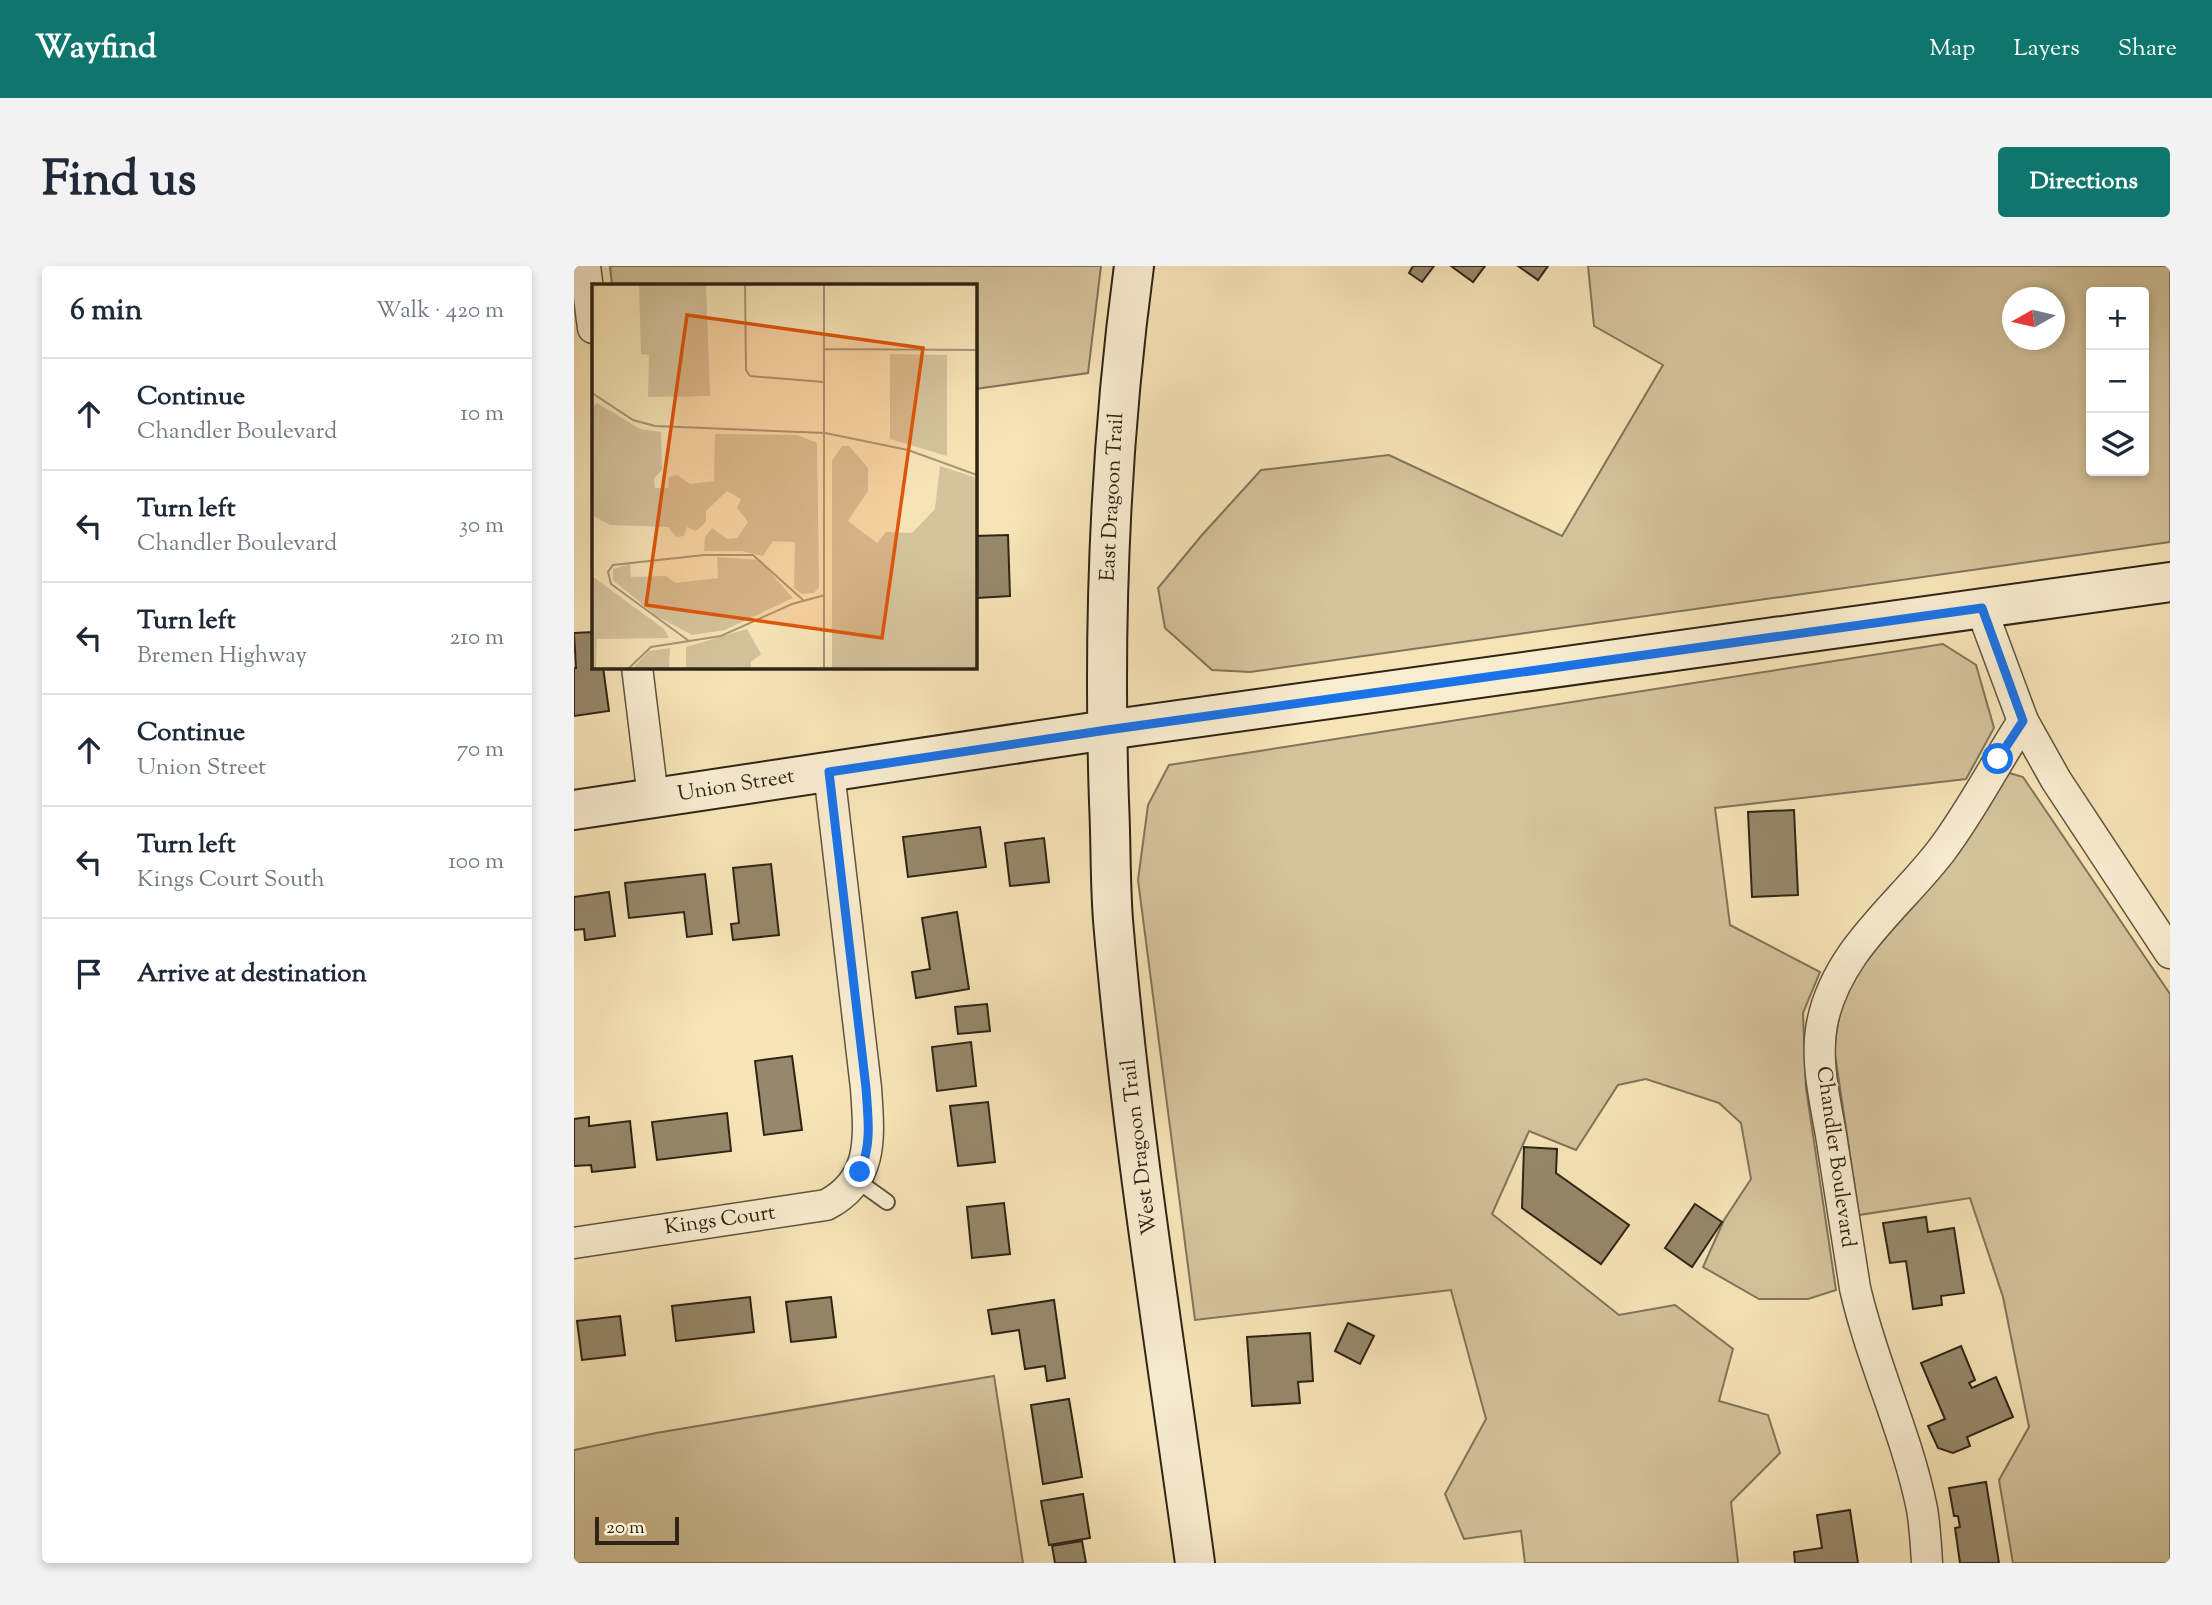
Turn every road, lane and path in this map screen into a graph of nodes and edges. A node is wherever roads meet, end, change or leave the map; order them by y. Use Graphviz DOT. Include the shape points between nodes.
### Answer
graph roads {
  1 [pos="585,266"];
  2 [pos="1134,266"];
  3 [pos="592,320"];
  4 [pos="2170,582"];
  5 [pos="1982,608"];
  6 [pos="636,668"];
  7 [pos="2023,721"];
  8 [pos="1107,730"];
  9 [pos="829,772"];
  10 [pos="653,798"];
  11 [pos="574,810"];
  12 [pos="2170,953"];
  13 [pos="855,1179"];
  14 [pos="887,1202"];
  15 [pos="574,1243"];
  16 [pos="1195,1563"];
  17 [pos="1927,1563"];
  1 -- 3 [label="street"];
  2 -- 8 [label="main road, East Dragoon Trail" via="1119,390 1108,569"];
  4 -- 5 [label="main road, Union Street"];
  5 -- 7 [label="street"];
  5 -- 8 [label="main road, Union Street"];
  6 -- 10 [label="street"];
  7 -- 12 [label="street" via="2056,780"];
  7 -- 17 [label="street, Chandler Boulevard" via="1972,808 1846,963 1822,1027 1822,1081 1855,1288 1911,1465 1923,1511"];
  8 -- 9 [label="main road, Union Street"];
  8 -- 16 [label="main road, West Dragoon Trail" via="1113,918 1140,1160"];
  9 -- 10 [label="main road, Union Street"];
  9 -- 13 [label="street" via="869,1132 868,1154"];
  10 -- 11 [label="main road, Union Street"];
  13 -- 14 [label="lane"];
  13 -- 15 [label="street, Kings Court" via="839,1199 825,1205"];
}
